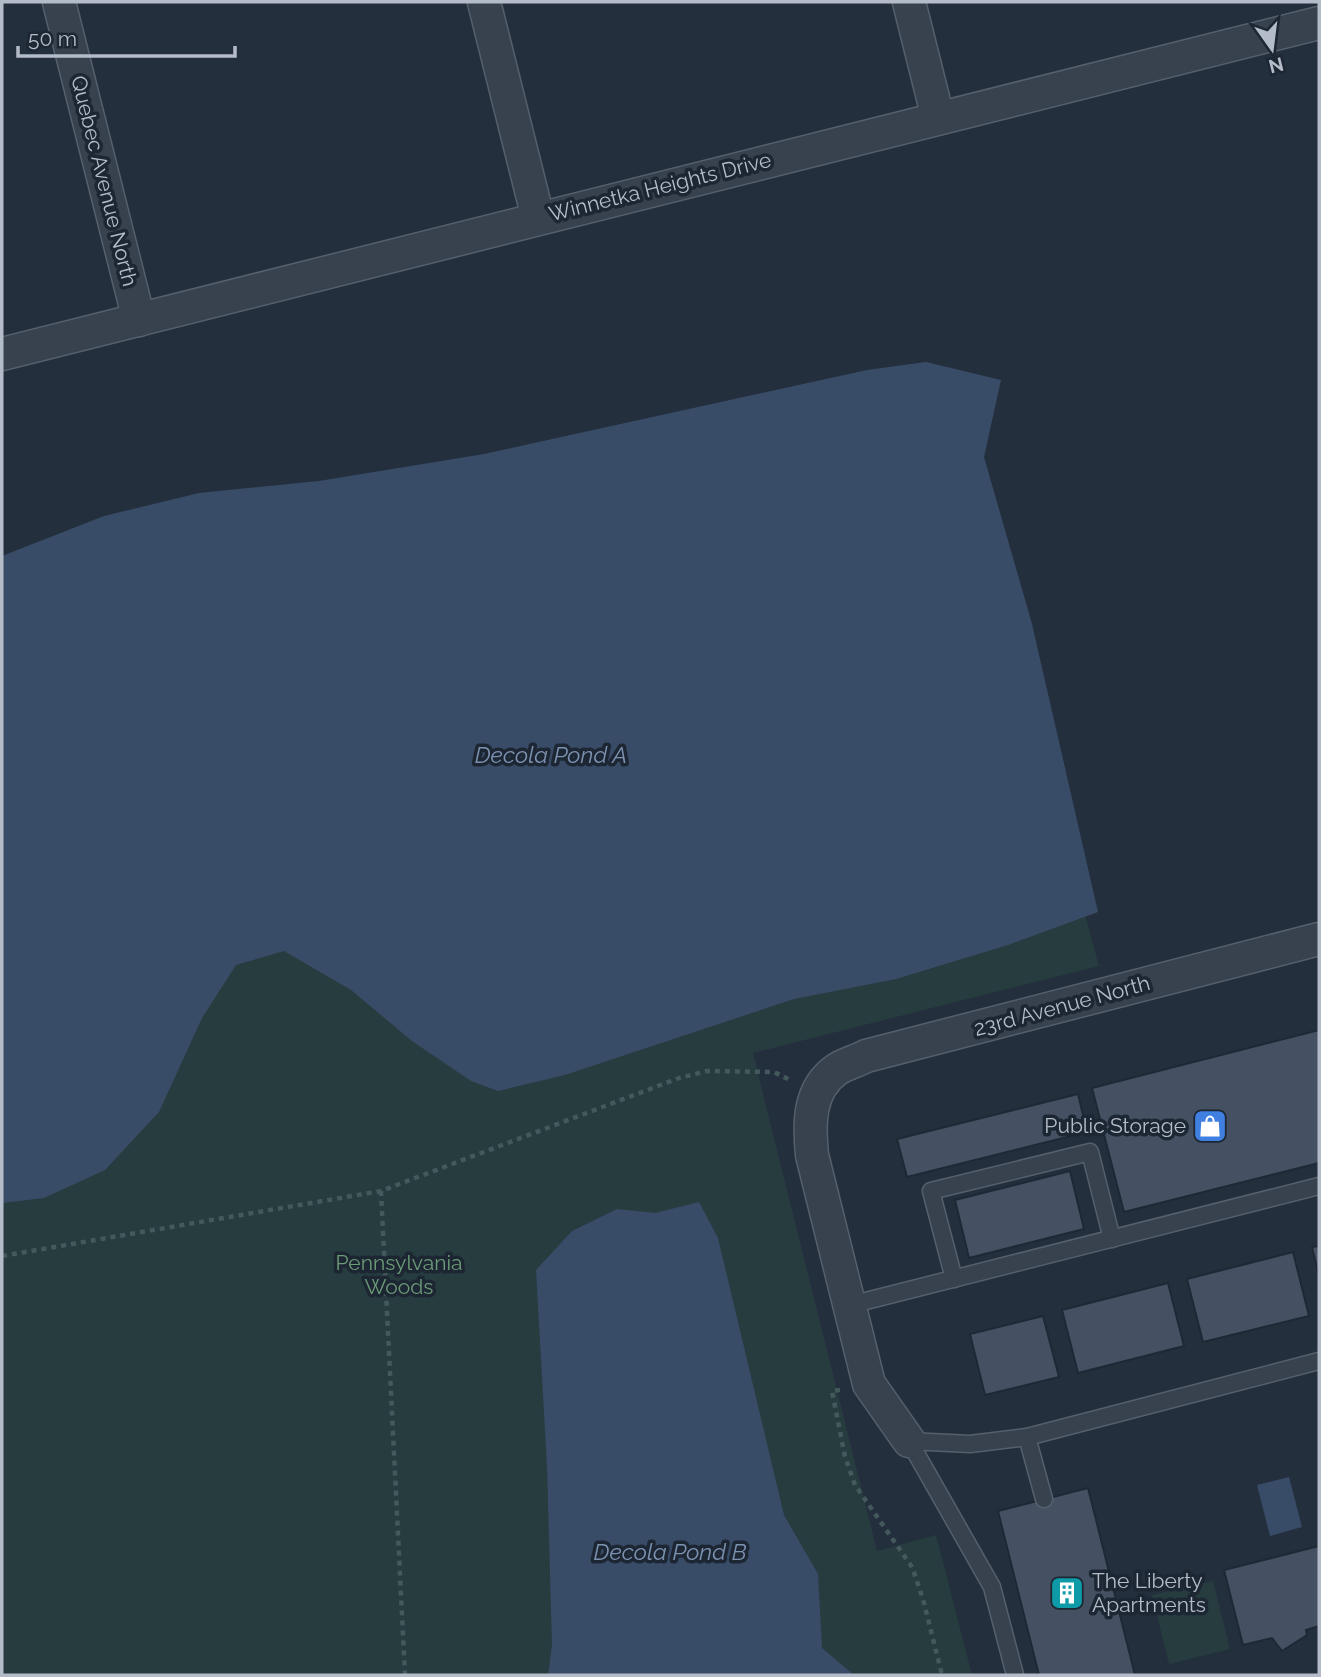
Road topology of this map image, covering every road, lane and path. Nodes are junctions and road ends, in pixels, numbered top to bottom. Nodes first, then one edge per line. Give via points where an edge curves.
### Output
1 (59, 2) edge
2 (484, 2) edge
3 (909, 2) edge
4 (1319, 23) edge
5 (938, 118) junction
6 (538, 218) junction
7 (139, 320) junction
8 (2, 354) edge
9 (1319, 939) edge
10 (816, 1093) junction
11 (1319, 1186) edge
12 (381, 1191) junction
13 (1112, 1239) junction
14 (2, 1256) edge
15 (954, 1279) junction
16 (850, 1305) junction
17 (1319, 1361) edge
18 (869, 1384) junction
19 (1027, 1437) junction
20 (909, 1441) junction
21 (1044, 1499) dead end
22 (405, 1675) edge
23 (942, 1675) edge
24 (1015, 1675) edge

1 - 7 street, Quebec Avenue North
2 - 6 street
3 - 5 street
4 - 5 street, Winnetka Heights Drive
5 - 6 street, Winnetka Heights Drive
6 - 7 street, Winnetka Heights Drive
7 - 8 street, Winnetka Heights Drive
9 - 10 street, 23rd Avenue North via 866,1056 835,1070
10 - 12 path via 774,1072 707,1071
10 - 16 street via 809,1127 812,1155
11 - 13 lane
12 - 14 path
12 - 22 path
13 - 15 lane
13 - 15 lane via 1090,1152 931,1191
15 - 16 lane
16 - 18 street
17 - 19 lane
18 - 20 street
18 - 23 path via 832,1391 845,1457 855,1485 912,1567
19 - 20 lane via 970,1444
19 - 21 lane
20 - 24 lane via 992,1587

